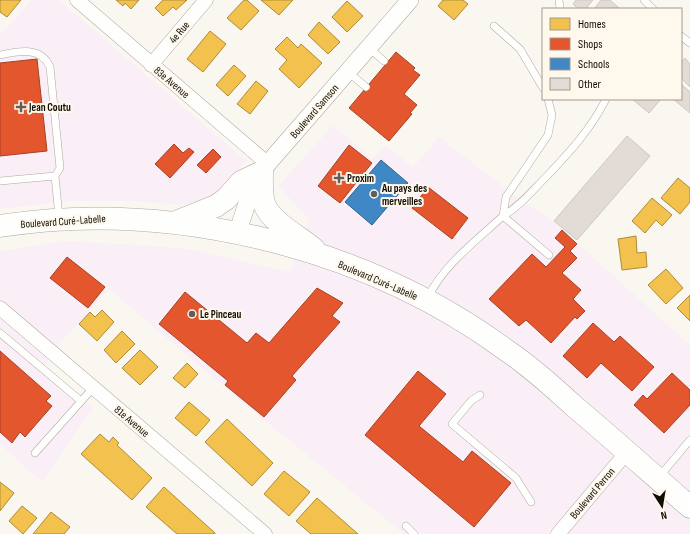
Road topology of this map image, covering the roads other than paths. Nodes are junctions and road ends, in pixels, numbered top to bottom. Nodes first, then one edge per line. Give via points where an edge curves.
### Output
1 (77, 0) edge
2 (206, 0) edge
3 (410, 0) edge
4 (644, 0) edge
5 (652, 8) edge
6 (494, 26) dead end
7 (682, 37) edge
8 (690, 43) edge
9 (368, 48) junction
10 (0, 55) edge
11 (384, 61) dead end
12 (151, 64) junction
13 (348, 72) junction
14 (542, 86) edge
15 (366, 87) dead end
16 (548, 100) edge
17 (605, 100) edge
18 (265, 168) junction
19 (55, 176) junction
20 (0, 181) edge
21 (503, 216) junction
22 (60, 220) junction
23 (174, 223) junction
24 (0, 226) edge
25 (237, 234) junction
26 (549, 255) dead end
27 (326, 258) junction
28 (426, 301) junction
29 (0, 308) edge
30 (0, 333) edge
31 (93, 388) junction
32 (480, 395) dead end
33 (81, 401) junction
34 (690, 440) edge
35 (626, 452) junction
36 (34, 453) dead end
37 (657, 478) junction
38 (531, 502) dead end
39 (690, 507) edge
40 (406, 526) dead end
41 (265, 534) edge
42 (414, 534) edge
43 (558, 534) edge

1 - 12 street, 83e Avenue
2 - 12 street, 4e Rue
3 - 9 street, Boulevard Samson
4 - 5 lane
6 - 14 lane via 520,49
7 - 8 lane
9 - 11 lane
9 - 13 street, Boulevard Samson
10 - 19 lane via 37,52 46,59 50,67 60,168
12 - 18 street, 83e Avenue
13 - 15 lane
13 - 18 street, Boulevard Samson
16 - 21 lane via 552,115 548,135 506,197
17 - 21 lane via 592,124 557,165 516,208
18 - 23 main road via 241,182 216,206
18 - 25 street, Boulevard Samson via 250,194
18 - 27 main road via 263,200 269,213
19 - 20 lane
19 - 22 lane
21 - 26 lane
21 - 28 lane via 451,263 436,282
22 - 23 main road, Boulevard Curé-Labelle via 106,218
22 - 24 main road, Boulevard Curé-Labelle
23 - 25 main road, Boulevard Curé-Labelle
25 - 27 main road, Boulevard Curé-Labelle
27 - 28 main road, Boulevard Curé-Labelle via 369,274
28 - 35 main road, Boulevard Curé-Labelle via 507,350
29 - 31 street, 81e Avenue
30 - 33 lane
31 - 33 lane
31 - 41 street, 81e Avenue
32 - 38 lane via 452,424 516,478
33 - 36 lane
34 - 37 lane
35 - 37 main road, Boulevard Curé-Labelle
35 - 43 street, Boulevard Perron
37 - 39 main road, Boulevard Curé-Labelle
40 - 42 lane

